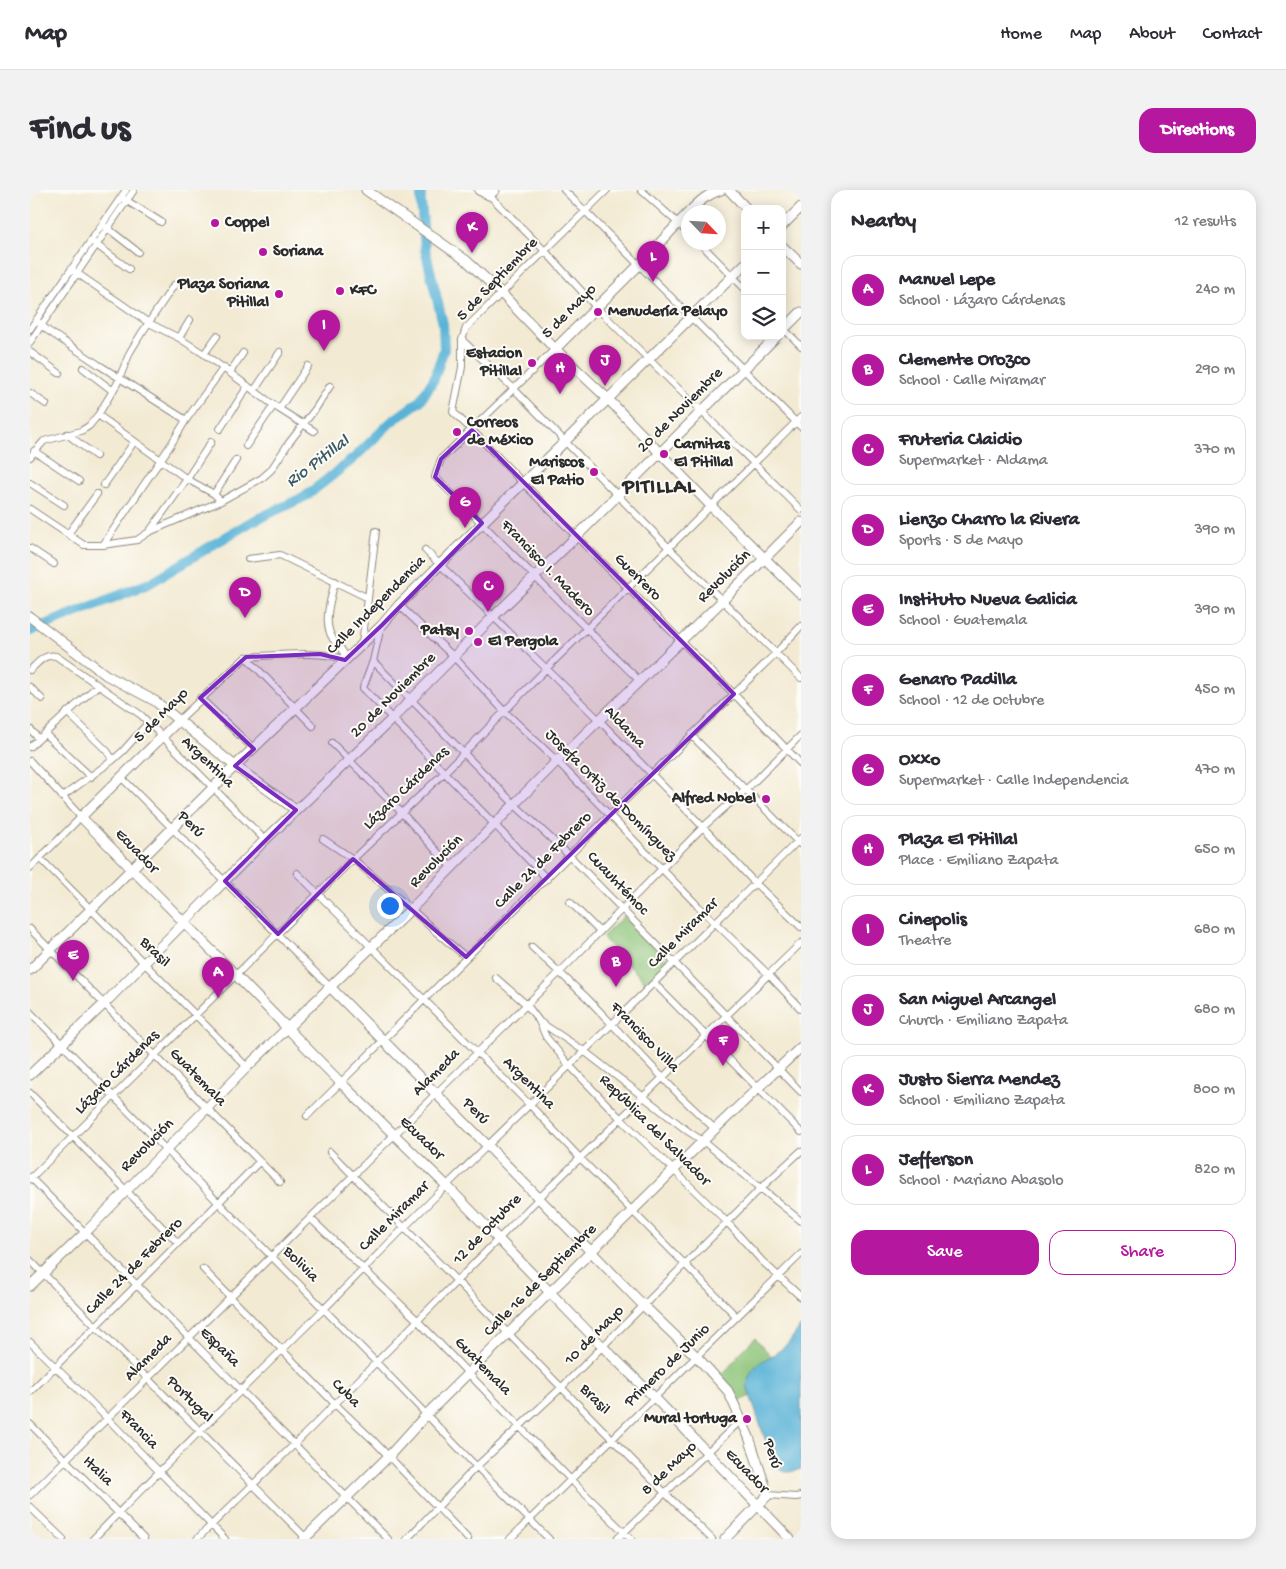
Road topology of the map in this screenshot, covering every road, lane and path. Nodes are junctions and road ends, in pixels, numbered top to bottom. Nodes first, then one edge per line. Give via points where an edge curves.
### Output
1 (126, 190) edge
2 (134, 190) edge
3 (366, 190) edge
4 (479, 190) edge
5 (564, 190) edge
6 (607, 190) edge
7 (640, 190) edge
8 (721, 190) edge
9 (729, 190) edge
10 (492, 193) edge
11 (124, 199) junction
12 (696, 205) edge
13 (743, 205) edge
14 (801, 207) edge
15 (585, 211) junction
16 (161, 222) dead end
17 (786, 222) edge
18 (679, 223) joint
19 (105, 226) junction
20 (94, 243) junction
21 (707, 250) edge
22 (786, 250) edge
23 (545, 251) junction
24 (138, 252) dead end
25 (801, 264) edge
26 (638, 265) junction
27 (741, 268) edge
28 (71, 269) junction
29 (129, 269) dead end
30 (78, 274) junction
31 (733, 276) junction
32 (741, 284) edge
33 (174, 285) dead end
34 (502, 294) junction
35 (596, 307) junction
36 (801, 312) edge
37 (690, 317) junction
38 (36, 320) junction
39 (190, 320) dead end
40 (149, 323) junction
41 (42, 325) junction
42 (786, 326) edge
43 (30, 329) edge
44 (786, 332) edge
45 (217, 336) dead end
46 (179, 338) junction
47 (462, 340) junction
48 (773, 340) edge
49 (30, 342) edge
50 (801, 346) edge
51 (554, 349) junction
52 (30, 352) edge
53 (280, 352) dead end
54 (243, 353) dead end
55 (204, 354) junction
56 (649, 359) junction
57 (308, 366) dead end
58 (224, 367) junction
59 (83, 368) dead end
60 (744, 370) junction
61 (230, 372) junction
62 (59, 373) dead end
63 (121, 378) junction
64 (330, 386) dead end
65 (251, 388) junction
66 (514, 389) junction
67 (113, 391) junction
68 (30, 393) edge
69 (608, 399) junction
70 (46, 404) dead end
71 (276, 407) junction
72 (701, 411) junction
73 (453, 412) joint
74 (98, 415) junction
75 (186, 420) junction
76 (799, 422) edge
77 (304, 424) junction
78 (220, 429) dead end
79 (472, 430) junction
80 (314, 431) dead end
81 (67, 434) junction
82 (565, 441) junction
83 (134, 442) junction
84 (211, 442) dead end
85 (246, 446) dead end
86 (34, 451) junction
87 (660, 452) junction
88 (96, 456) dead end
89 (30, 458) edge
90 (160, 460) junction
91 (236, 460) dead end
92 (755, 464) junction
93 (435, 477) joint
94 (188, 479) junction
95 (78, 481) dead end
96 (30, 483) edge
97 (524, 484) junction
98 (104, 485) dead end
99 (97, 494) dead end
100 (214, 494) junction
101 (617, 496) junction
102 (221, 501) junction
103 (64, 505) dead end
104 (711, 506) junction
105 (30, 509) edge
106 (801, 510) edge
107 (482, 522) junction
108 (801, 522) edge
109 (376, 531) dead end
110 (149, 532) junction
111 (68, 534) junction
112 (577, 536) junction
113 (103, 545) junction
114 (30, 548) edge
115 (669, 548) junction
116 (425, 550) dead end
117 (764, 558) junction
118 (248, 559) dead end
119 (54, 564) dead end
120 (440, 565) junction
121 (534, 577) junction
122 (335, 581) junction
123 (628, 589) junction
124 (801, 594) edge
125 (368, 598) junction
126 (723, 600) junction
127 (399, 605) junction
128 (30, 617) edge
129 (493, 617) junction
130 (382, 625) junction
131 (801, 626) edge
132 (587, 630) junction
133 (681, 641) junction
134 (362, 643) junction
135 (775, 654) junction
136 (246, 657) junction
137 (454, 657) junction
138 (345, 659) junction
139 (373, 661) junction
140 (546, 669) junction
141 (30, 670) edge
142 (801, 678) edge
143 (640, 681) junction
144 (97, 686) junction
145 (30, 687) edge
146 (734, 694) junction
147 (200, 698) junction
148 (42, 699) dead end
149 (412, 700) junction
150 (296, 708) junction
151 (504, 711) junction
152 (67, 712) junction
153 (392, 719) junction
154 (599, 720) junction
155 (178, 721) junction
156 (148, 724) junction
157 (313, 726) dead end
158 (30, 729) edge
159 (45, 734) junction
160 (691, 735) junction
161 (801, 735) edge
162 (162, 738) junction
163 (40, 739) junction
164 (332, 743) dead end
165 (30, 747) edge
166 (254, 749) junction
167 (787, 750) junction
168 (464, 753) junction
169 (113, 760) junction
170 (30, 761) edge
171 (349, 761) junction
172 (557, 761) junction
173 (801, 764) edge
174 (236, 766) junction
175 (445, 772) junction
176 (651, 775) junction
177 (91, 777) junction
178 (121, 777) junction
179 (214, 788) junction
180 (745, 790) junction
181 (62, 797) junction
182 (515, 805) junction
183 (296, 810) junction
184 (402, 813) junction
185 (610, 815) junction
186 (81, 817) junction
187 (496, 824) junction
188 (703, 827) junction
189 (174, 829) junction
190 (323, 839) dead end
191 (265, 840) junction
192 (800, 841) edge
193 (570, 856) junction
194 (40, 859) junction
195 (353, 859) junction
196 (30, 868) edge
197 (452, 868) junction
198 (132, 869) junction
199 (663, 869) junction
200 (297, 873) dead end
201 (547, 879) junction
202 (225, 881) junction
203 (754, 882) junction
204 (318, 894) junction
205 (570, 902) dead end
206 (411, 909) junction
207 (91, 910) junction
208 (622, 910) junction
209 (184, 921) junction
210 (715, 922) junction
211 (801, 927) edge
212 (30, 929) edge
213 (600, 932) junction
214 (278, 934) junction
215 (801, 943) edge
216 (532, 947) dead end
217 (371, 948) junction
218 (51, 950) junction
219 (466, 957) junction
220 (144, 962) junction
221 (675, 963) junction
222 (30, 970) edge
223 (559, 973) junction
224 (768, 974) junction
225 (236, 975) junction
226 (496, 978) dead end
227 (654, 983) junction
228 (330, 987) junction
229 (425, 1001) junction
230 (104, 1004) junction
231 (526, 1005) junction
232 (801, 1009) edge
233 (30, 1012) edge
234 (727, 1015) junction
235 (196, 1016) junction
236 (539, 1021) junction
237 (612, 1025) junction
238 (288, 1029) junction
239 (706, 1036) junction
240 (383, 1042) junction
241 (62, 1044) junction
242 (801, 1047) edge
243 (584, 1051) junction
244 (477, 1053) junction
245 (156, 1056) junction
246 (569, 1065) junction
247 (247, 1067) junction
248 (779, 1068) junction
249 (30, 1075) edge
250 (663, 1077) junction
251 (341, 1083) junction
252 (758, 1088) junction
253 (801, 1092) edge
254 (30, 1093) edge
255 (436, 1094) junction
256 (114, 1096) junction
257 (643, 1096) junction
258 (530, 1105) junction
259 (207, 1108) junction
260 (307, 1116) dead end
261 (621, 1118) junction
262 (715, 1129) junction
263 (801, 1132) edge
264 (395, 1135) junction
265 (73, 1137) junction
266 (704, 1140) junction
267 (488, 1146) junction
268 (166, 1150) junction
269 (801, 1151) edge
270 (330, 1152) dead end
271 (580, 1158) junction
272 (259, 1162) junction
273 (674, 1170) junction
274 (354, 1176) junction
275 (30, 1178) edge
276 (280, 1182) dead end
277 (446, 1186) junction
278 (762, 1188) junction
279 (126, 1190) junction
280 (539, 1198) junction
281 (219, 1202) junction
282 (633, 1211) junction
283 (310, 1218) junction
284 (801, 1221) edge
285 (727, 1222) junction
286 (405, 1227) junction
287 (85, 1233) junction
288 (498, 1240) junction
289 (178, 1243) junction
290 (591, 1252) junction
291 (801, 1254) edge
292 (272, 1257) junction
293 (30, 1260) edge
294 (685, 1265) junction
295 (363, 1269) junction
296 (203, 1270) dead end
297 (43, 1274) junction
298 (779, 1276) junction
299 (458, 1281) junction
300 (137, 1285) junction
301 (30, 1286) edge
302 (550, 1292) junction
303 (230, 1296) junction
304 (801, 1297) edge
305 (644, 1306) junction
306 (324, 1309) junction
307 (737, 1318) junction
308 (417, 1320) junction
309 (96, 1326) junction
310 (509, 1334) junction
311 (188, 1338) junction
312 (30, 1342) edge
313 (602, 1346) junction
314 (281, 1350) junction
315 (697, 1357) junction
316 (376, 1362) junction
317 (54, 1367) junction
318 (469, 1374) junction
319 (147, 1379) junction
320 (562, 1387) junction
321 (241, 1390) junction
322 (30, 1392) edge
323 (655, 1398) junction
324 (335, 1404) junction
325 (427, 1414) junction
326 (107, 1418) junction
327 (742, 1420) junction
328 (30, 1424) edge
329 (520, 1427) junction
330 (200, 1431) junction
331 (612, 1439) junction
332 (294, 1445) junction
333 (706, 1452) junction
334 (388, 1457) junction
335 (65, 1460) junction
336 (477, 1466) junction
337 (158, 1472) junction
338 (571, 1480) junction
339 (254, 1484) junction
340 (665, 1493) junction
341 (768, 1495) junction
342 (30, 1496) edge
343 (801, 1496) edge
344 (347, 1497) junction
345 (758, 1506) junction
346 (30, 1507) edge
347 (438, 1507) junction
348 (119, 1512) junction
349 (529, 1519) junction
350 (211, 1525) junction
351 (624, 1532) junction
352 (63, 1539) edge
353 (93, 1539) edge
354 (144, 1539) edge
355 (197, 1539) edge
356 (225, 1539) edge
357 (306, 1539) edge
358 (388, 1539) edge
359 (407, 1539) edge
360 (468, 1539) edge
361 (510, 1539) edge
362 (549, 1539) edge
363 (617, 1539) edge
364 (631, 1539) edge
365 (712, 1539) edge
366 (726, 1539) edge
367 (790, 1539) edge

1 - 11 street
2 - 11 street
3 - 34 street via 467,261
4 - 10 street
5 - 15 street
6 - 15 street, 5 de Septiembre
7 - 18 street
8 - 12 street, 5 de Mayo via 701,199
9 - 13 street
10 - 23 street
11 - 16 street
11 - 19 street
14 - 17 street
15 - 23 street, 5 de Septiembre
15 - 26 street
18 - 26 street, 5 de Mayo
19 - 20 street
19 - 24 street
20 - 28 street
20 - 29 street
20 - 30 street
21 - 31 street
22 - 25 street
23 - 34 street, 5 de Septiembre
23 - 35 street
26 - 35 street, 5 de Mayo
26 - 37 street
27 - 31 street, Calle Independencia
28 - 30 street
28 - 38 street
30 - 40 street
30 - 41 street
31 - 32 street
31 - 37 street, Calle Independencia
33 - 40 street
34 - 47 street, 5 de Septiembre via 466,328
34 - 51 street
35 - 51 street, 5 de Mayo
35 - 56 street
36 - 42 street
37 - 56 street, Calle Independencia
37 - 60 street
38 - 41 street
38 - 43 street
39 - 46 street
40 - 46 street
40 - 63 street via 130,352
41 - 49 street
41 - 63 street
44 - 50 street
45 - 55 street
46 - 55 street
47 - 66 street
47 - 73 street, 5 de Septiembre via 462,367
48 - 60 street, 20 de Noviembre
51 - 66 street, 5 de Mayo
51 - 69 street
52 - 62 street
53 - 65 street
54 - 61 street
55 - 58 street
56 - 69 street, Calle Independencia
56 - 72 street
57 - 71 street
58 - 61 street
58 - 75 street
59 - 67 street
60 - 72 street, 20 de Noviembre
60 - 76 street
61 - 65 street
63 - 67 street
63 - 75 street
64 - 77 street
65 - 71 street
65 - 78 street
66 - 79 street, 5 de Mayo
66 - 82 street
67 - 74 street
68 - 70 street
69 - 82 street, Calle Independencia
69 - 87 street
71 - 77 street
71 - 85 street
72 - 87 street, 20 de Noviembre
72 - 92 street
73 - 79 street, Guerrero
74 - 81 street via 81,431
74 - 83 street
75 - 90 street
76 - 92 street, Lázaro Cárdenas
77 - 80 street
77 - 102 street via 271,470
79 - 93 street, 5 de Mayo via 440,459
79 - 97 street, Guerrero
81 - 86 street via 44,441
81 - 88 street
82 - 97 street, Calle Independencia
82 - 101 street
83 - 90 street
83 - 98 street
84 - 94 street
86 - 89 street
86 - 95 street
87 - 101 street, 20 de Noviembre
87 - 104 street
90 - 94 street
90 - 113 street
91 - 100 street
92 - 104 street, Lázaro Cárdenas
92 - 106 street
93 - 107 street, Francisco I. Madero
94 - 100 street
94 - 110 street
96 - 103 street
97 - 107 street, Calle Independencia
97 - 112 street, Guerrero
99 - 111 street
100 - 102 street
101 - 112 street, 20 de Noviembre
101 - 115 street
102 - 110 street
104 - 115 street, Lázaro Cárdenas
104 - 117 street
105 - 111 street
107 - 120 street, Calle Independencia
107 - 121 street, Francisco I. Madero
108 - 117 street, Revolución
109 - 125 street
110 - 113 street via 136,540
111 - 113 street via 84,545
112 - 121 street, 20 de Noviembre
112 - 123 street, Guerrero
114 - 119 street
115 - 123 street, Lázaro Cárdenas
115 - 126 street
116 - 120 street, Aldama
117 - 124 street
117 - 126 street, Revolución
118 - 122 street via 280,555
120 - 127 street, Calle Independencia
120 - 129 street, Aldama
121 - 129 street, 20 de Noviembre
121 - 132 street, Francisco I. Madero
122 - 125 street
122 - 138 street via 328,626
123 - 132 street, Lázaro Cárdenas
123 - 133 street, Guerrero
125 - 134 street
126 - 133 street, Revolución
126 - 135 street
127 - 130 street, Calle Independencia
127 - 137 street, Josefa Ortiz de Domínguez
128 - 155 street via 106,676 155,701
129 - 137 street, 20 de Noviembre
129 - 140 street, Aldama
130 - 134 street, Calle Independencia
130 - 139 street
131 - 135 street, Calle 24 de Febrero
132 - 140 street, Lázaro Cárdenas
132 - 143 street, Francisco I. Madero
133 - 143 street, Revolución
133 - 146 street, Guerrero
134 - 138 street, Calle Independencia
135 - 142 street
135 - 146 street, Calle 24 de Febrero
136 - 138 street via 320,654
136 - 147 street, 5 de Mayo
136 - 150 street
137 - 149 street, 20 de Noviembre
137 - 151 street, Josefa Ortiz de Domínguez
138 - 150 street, Calle Independencia
139 - 149 street, Cuauhtémoc
139 - 153 street via 363,688
140 - 151 street, Lázaro Cárdenas
140 - 154 street, Aldama
141 - 144 street, Argentina via 45,656 56,656
143 - 154 street, Revolución
144 - 152 street
144 - 156 street, Argentina via 141,715
145 - 148 street
146 - 160 street, Calle 24 de Febrero
146 - 167 street, Guerrero
147 - 155 street, 5 de Mayo
147 - 166 street
149 - 153 street, 20 de Noviembre
149 - 168 street, Cuauhtémoc
150 - 157 street
150 - 166 street, Calle Independencia
151 - 168 street, Lázaro Cárdenas
151 - 172 street, Josefa Ortiz de Domínguez
152 - 159 street
152 - 169 street
153 - 171 street, 20 de Noviembre
153 - 175 street
154 - 172 street, Revolución
154 - 176 street, Aldama
155 - 162 street, 5 de Mayo
155 - 174 street
156 - 162 street, Argentina
156 - 169 street
158 - 163 street
159 - 163 street
159 - 177 street
160 - 176 street, Calle 24 de Febrero
160 - 180 street
161 - 167 street, Alameda
162 - 178 street, 5 de Mayo
162 - 179 street, Argentina
163 - 165 street
164 - 171 street
166 - 174 street, Calle Independencia
167 - 173 street, Guerrero
167 - 180 street, Alameda
168 - 175 street, Lázaro Cárdenas
168 - 182 street, Cuauhtémoc
169 - 177 street
170 - 181 street, Ecuador
171 - 183 street, 20 de Noviembre
171 - 184 street
172 - 182 street, Revolución
172 - 185 street, Josefa Ortiz de Domínguez
174 - 179 street, Calle Independencia
174 - 183 street
175 - 184 street, Lázaro Cárdenas
175 - 187 street
176 - 185 street, Calle 24 de Febrero
176 - 188 street, Aldama
177 - 181 street
178 - 186 street, 5 de Mayo
178 - 189 street, Perú
179 - 189 street, Calle Independencia
179 - 191 street, Argentina
180 - 188 street, Alameda
180 - 192 street
181 - 186 street, Ecuador
182 - 187 street, Revolución
182 - 193 street, Cuauhtémoc
183 - 191 street, 20 de Noviembre
184 - 195 street, Lázaro Cárdenas
184 - 197 street
185 - 193 street, Calle 24 de Febrero
185 - 199 street, Josefa Ortiz de Domínguez
186 - 194 street, 5 de Mayo
186 - 198 street, Ecuador
187 - 197 street, Revolución
187 - 201 street
188 - 199 street, Alameda
188 - 203 street, Aldama
189 - 198 street, Calle Independencia
189 - 202 street, Perú
190 - 195 street
191 - 202 street, 20 de Noviembre
192 - 203 street, Calle Miramar
193 - 201 street, Calle 24 de Febrero
193 - 208 street, Cuauhtémoc
194 - 196 street, 5 de Mayo
194 - 207 street, Brasil
195 - 204 street, Lázaro Cárdenas
195 - 206 street
197 - 206 street, Revolución
198 - 207 street, Calle Independencia
198 - 209 street, Ecuador
199 - 208 street, Alameda
199 - 210 street, Josefa Ortiz de Domínguez
200 - 204 street, Argentina
201 - 219 street, Calle 24 de Febrero
202 - 209 street, 20 de Noviembre
202 - 214 street, Perú
203 - 210 street, Calle Miramar
203 - 211 street, Aldama
204 - 214 street, Lázaro Cárdenas
204 - 217 street, Argentina
205 - 213 street
206 - 217 street, Revolución
206 - 219 street
207 - 218 street, Calle Independencia
207 - 220 street, Brasil
208 - 213 street, Alameda
208 - 221 street, Cuauhtémoc
209 - 220 street, 20 de Noviembre
209 - 225 street, Ecuador
210 - 221 street, Calle Miramar
210 - 224 street, Josefa Ortiz de Domínguez
212 - 218 street, Guatemala
213 - 223 street, Alameda
214 - 225 street, Lázaro Cárdenas
214 - 228 street, Perú
215 - 224 street, 12 de Octubre
216 - 223 street, Francisco Villa
217 - 228 street, Revolución
217 - 229 street, Argentina
218 - 222 street, Calle Independencia
218 - 230 street, Guatemala
219 - 229 street, Calle 24 de Febrero
220 - 230 street, 20 de Noviembre
220 - 235 street, Brasil
221 - 227 street, Calle Miramar
221 - 234 street, Cuauhtémoc
223 - 231 street, Alameda
223 - 237 street, Francisco Villa
224 - 232 street, Josefa Ortiz de Domínguez
224 - 234 street, 12 de Octubre
225 - 235 street, Lázaro Cárdenas
225 - 238 street, Ecuador
226 - 231 street, República del Salvador
227 - 237 street, Calle Miramar
227 - 239 street
228 - 238 street, Revolución
228 - 240 street, Perú
229 - 240 street, Calle 24 de Febrero
229 - 244 street, Argentina
230 - 241 street, 20 de Noviembre
230 - 245 street, Guatemala
231 - 236 street, República del Salvador
231 - 244 street, Alameda
233 - 241 street, Bolivia
234 - 239 street, 12 de Octubre
234 - 248 street, Cuauhtémoc
235 - 245 street, Lázaro Cárdenas
235 - 247 street, Brasil
236 - 243 street
236 - 246 street, República del Salvador via 546,1037
237 - 243 street, Calle Miramar
237 - 250 street, Francisco Villa
238 - 247 street, Revolución
238 - 251 street, Ecuador
239 - 250 street, 12 de Octubre
239 - 252 street
240 - 251 street, Calle 24 de Febrero
240 - 255 street, Perú
241 - 249 street, 20 de Noviembre
241 - 256 street, Bolivia
242 - 248 street, Calle 16 de Septiembre
243 - 246 street, Calle Miramar
243 - 257 street
244 - 255 street, Alameda
244 - 258 street, Argentina
245 - 256 street, Lázaro Cárdenas
245 - 259 street, Guatemala
246 - 258 street, Calle Miramar
246 - 261 street, República del Salvador
247 - 259 street, Revolución
248 - 252 street, Calle 16 de Septiembre
248 - 253 street, Cuauhtémoc
250 - 257 street, 12 de Octubre
250 - 262 street, Francisco Villa
251 - 260 street, Calle 24 de Febrero
251 - 264 street, Ecuador
252 - 262 street, Calle 16 de Septiembre
252 - 263 street
254 - 265 street
255 - 264 street, Alameda
255 - 267 street, Perú
256 - 265 street, Lázaro Cárdenas
256 - 268 street, Bolivia
257 - 261 street, 12 de Octubre
257 - 266 street
258 - 267 street, Calle Miramar
258 - 271 street, Argentina
259 - 268 street, Revolución
259 - 272 street, Guatemala
261 - 271 street, 12 de Octubre
261 - 273 street, República del Salvador
262 - 266 street, Calle 16 de Septiembre
264 - 274 street, Alameda
264 - 277 street, Ecuador
265 - 275 street, Lázaro Cárdenas
265 - 279 street
266 - 273 street, Calle 16 de Septiembre
266 - 278 street
267 - 277 street, Calle Miramar
267 - 280 street, Perú
268 - 279 street, Revolución
268 - 281 street, Bolivia
269 - 278 street, 10 de Mayo
270 - 274 street, Brasil
271 - 280 street, 12 de Octubre
271 - 282 street, Argentina
272 - 276 street, Guatemala
272 - 281 street, Calle 24 de Febrero
273 - 282 street, Calle 16 de Septiembre
273 - 285 street, República del Salvador
274 - 283 street, Alameda
274 - 286 street, Brasil
275 - 287 street, España
277 - 286 street, Calle Miramar
277 - 288 street, Ecuador
278 - 284 street
278 - 285 street, 10 de Mayo
279 - 287 street, Revolución
279 - 289 street
280 - 288 street, 12 de Octubre
280 - 290 street, Perú
281 - 289 street, Calle 24 de Febrero
281 - 292 street, Bolivia
282 - 290 street, Calle 16 de Septiembre
282 - 294 street, Argentina
283 - 292 street, Alameda
283 - 295 street, Guatemala
285 - 294 street, 10 de Mayo
285 - 298 street, República del Salvador
286 - 295 street, Calle Miramar
286 - 299 street, Brasil
287 - 297 street, Revolución
287 - 300 street, España
288 - 299 street, 12 de Octubre
288 - 302 street, Ecuador
289 - 300 street, Calle 24 de Febrero
290 - 302 street, Calle 16 de Septiembre
290 - 305 street, Perú
291 - 298 street, Primero de Junio
292 - 303 street, Alameda
292 - 306 street, Bolivia
293 - 297 street, Portugal
294 - 305 street, 10 de Mayo
294 - 307 street, Argentina
295 - 306 street, Calle Miramar
295 - 308 street, Guatemala
296 - 303 street, Cuba
297 - 301 street, Revolución
297 - 309 street, Portugal
298 - 304 street, República del Salvador
298 - 307 street, Primero de Junio
299 - 308 street, 12 de Octubre
299 - 310 street, Brasil
300 - 309 street, Calle 24 de Febrero
300 - 311 street, España
302 - 310 street, Calle 16 de Septiembre
302 - 313 street, Ecuador
303 - 311 street, Alameda
303 - 314 street, Cuba
305 - 313 street, 10 de Mayo
305 - 315 street, Perú
306 - 314 street, Calle Miramar
306 - 316 street, Bolivia
307 - 315 street, Primero de Junio
308 - 316 street, 12 de Octubre
308 - 318 street, Guatemala
309 - 317 street, Calle 24 de Febrero
309 - 319 street, Portugal
310 - 318 street, Calle 16 de Septiembre
310 - 320 street, Brasil
311 - 319 street, Alameda
311 - 321 street, España
312 - 317 street, Francia
313 - 320 street, 10 de Mayo
313 - 323 street, Ecuador
314 - 321 street, Calle Miramar
314 - 324 street, Cuba
315 - 323 street, Primero de Junio
315 - 327 street, Perú via 728,1391
316 - 324 street, 12 de Octubre
316 - 325 street, Bolivia
317 - 322 street, Calle 24 de Febrero
317 - 326 street, Francia
318 - 325 street, Calle 16 de Septiembre
318 - 329 street, Guatemala
319 - 326 street, Alameda
319 - 330 street, Portugal
320 - 329 street, 10 de Mayo
320 - 331 street, Brasil
321 - 330 street, Calle Miramar
321 - 332 street, España
323 - 331 street, Primero de Junio
323 - 333 street, Ecuador
324 - 332 street, 12 de Octubre
324 - 334 street, Cuba
325 - 334 street, Calle 16 de Septiembre
325 - 336 street, Bolivia
326 - 335 street, Alameda
326 - 337 street, Francia
327 - 333 street, 8 de Mayo
327 - 341 street, Perú
328 - 335 street, Italia
329 - 336 street, 10 de Mayo
329 - 338 street, Guatemala
330 - 337 street, Calle Miramar
330 - 339 street, Portugal
331 - 338 street, Primero de Junio
331 - 340 street, Brasil
332 - 339 street, 12 de Octubre
332 - 344 street, España
333 - 340 street, 8 de Mayo
333 - 345 street, Ecuador
334 - 344 street, Calle 16 de Septiembre
334 - 347 street, Cuba
335 - 342 street, Alameda
335 - 348 street, Italia
336 - 347 street, 10 de Mayo
336 - 349 street, Bolivia
337 - 348 street, Calle Miramar
337 - 350 street, Francia
338 - 349 street, Primero de Junio
338 - 351 street, Guatemala
339 - 350 street, 12 de Octubre
339 - 357 street, Portugal
340 - 351 street, 8 de Mayo
340 - 365 street, Brasil
341 - 343 street
341 - 345 street
344 - 357 street, Calle 16 de Septiembre
344 - 358 street, España
345 - 366 street
345 - 367 street, Ecuador
346 - 352 street
347 - 359 street, 10 de Mayo
347 - 360 street, Cuba
348 - 353 street, Calle Miramar
348 - 354 street, Italia
349 - 361 street, Primero de Junio
349 - 362 street, Bolivia
350 - 355 street, 12 de Octubre
350 - 356 street, Francia
351 - 363 street, 8 de Mayo
351 - 364 street, Guatemala

